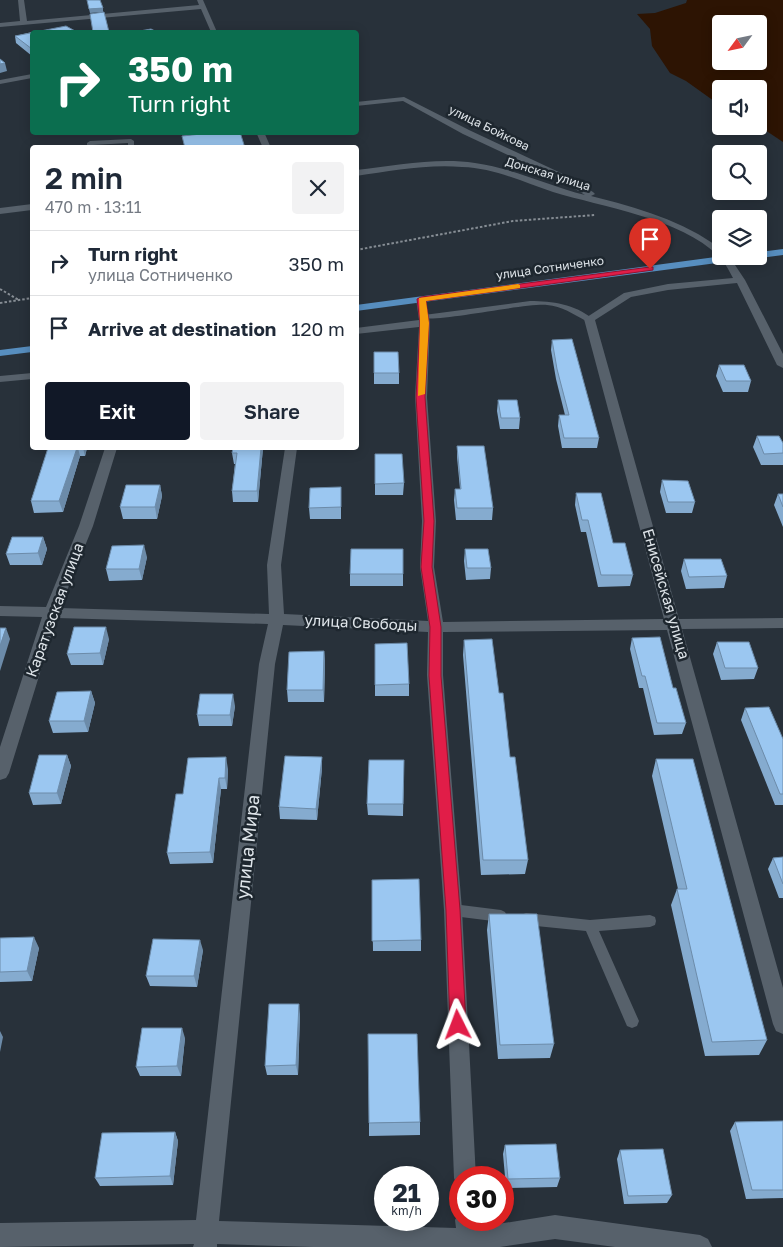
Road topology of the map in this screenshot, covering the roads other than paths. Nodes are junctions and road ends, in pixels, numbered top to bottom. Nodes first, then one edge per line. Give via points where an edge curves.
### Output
1 (22, 0) edge
2 (200, 0) edge
3 (204, 7) junction
4 (24, 23) junction
5 (0, 25) edge
6 (213, 30) edge
7 (30, 76) edge
8 (0, 82) edge
9 (359, 104) edge
10 (90, 145) edge
11 (131, 145) edge
12 (359, 173) edge
13 (604, 203) junction
14 (30, 207) edge
15 (0, 211) edge
16 (712, 245) edge
17 (783, 252) edge
18 (767, 254) edge
19 (712, 258) edge
20 (730, 265) edge
21 (740, 280) junction
22 (421, 299) junction
23 (359, 308) edge
24 (589, 319) junction
25 (424, 320) junction
26 (359, 331) edge
27 (30, 349) edge
28 (0, 353) edge
29 (783, 365) edge
30 (30, 376) edge
31 (0, 379) edge
32 (110, 450) edge
33 (291, 450) edge
34 (0, 611) edge
35 (52, 612) junction
36 (277, 619) junction
37 (783, 623) edge
38 (675, 625) junction
39 (436, 627) junction
40 (0, 773) edge
41 (453, 910) junction
42 (650, 921) dead end
43 (590, 926) junction
44 (632, 1021) dead end
45 (783, 1024) edge
46 (464, 1166) edge
47 (0, 1235) edge
48 (468, 1236) edge
49 (206, 1239) edge
50 (700, 1247) edge

1 - 4 street
2 - 3 street
3 - 4 street
3 - 6 street
4 - 5 street
7 - 8 street
9 - 13 street, улица Бойкова via 404,99 560,176
10 - 11 lane via 131,141
12 - 13 street, Донская улица via 464,164
13 - 16 street, Донская улица via 654,215
14 - 15 street
17 - 18 main road
19 - 22 main road, улица Сотниченко
20 - 21 street, Донская улица
21 - 24 street via 668,287 628,295
21 - 29 street, Донская улица
22 - 23 main road, улица Сотниченко
22 - 25 street
24 - 25 lane via 561,305 524,302
24 - 38 street, Енисейская улица
25 - 26 street
25 - 39 street via 421,397 429,521 427,567
27 - 28 main road
30 - 31 street
32 - 35 street, Каратузская улица via 86,526
33 - 36 street, улица Мира via 274,565
34 - 35 street, улица Свободы
35 - 36 street, улица Свободы
35 - 40 street, Каратузская улица
36 - 39 street, улица Свободы
36 - 49 street, улица Мира via 267,664
37 - 38 street, улица Свободы
38 - 39 street, улица Свободы
38 - 45 street, Енисейская улица
39 - 41 street via 435,676
41 - 43 lane
41 - 46 street
42 - 43 lane
43 - 44 lane
47 - 49 street
48 - 49 street
48 - 50 street via 555,1227

